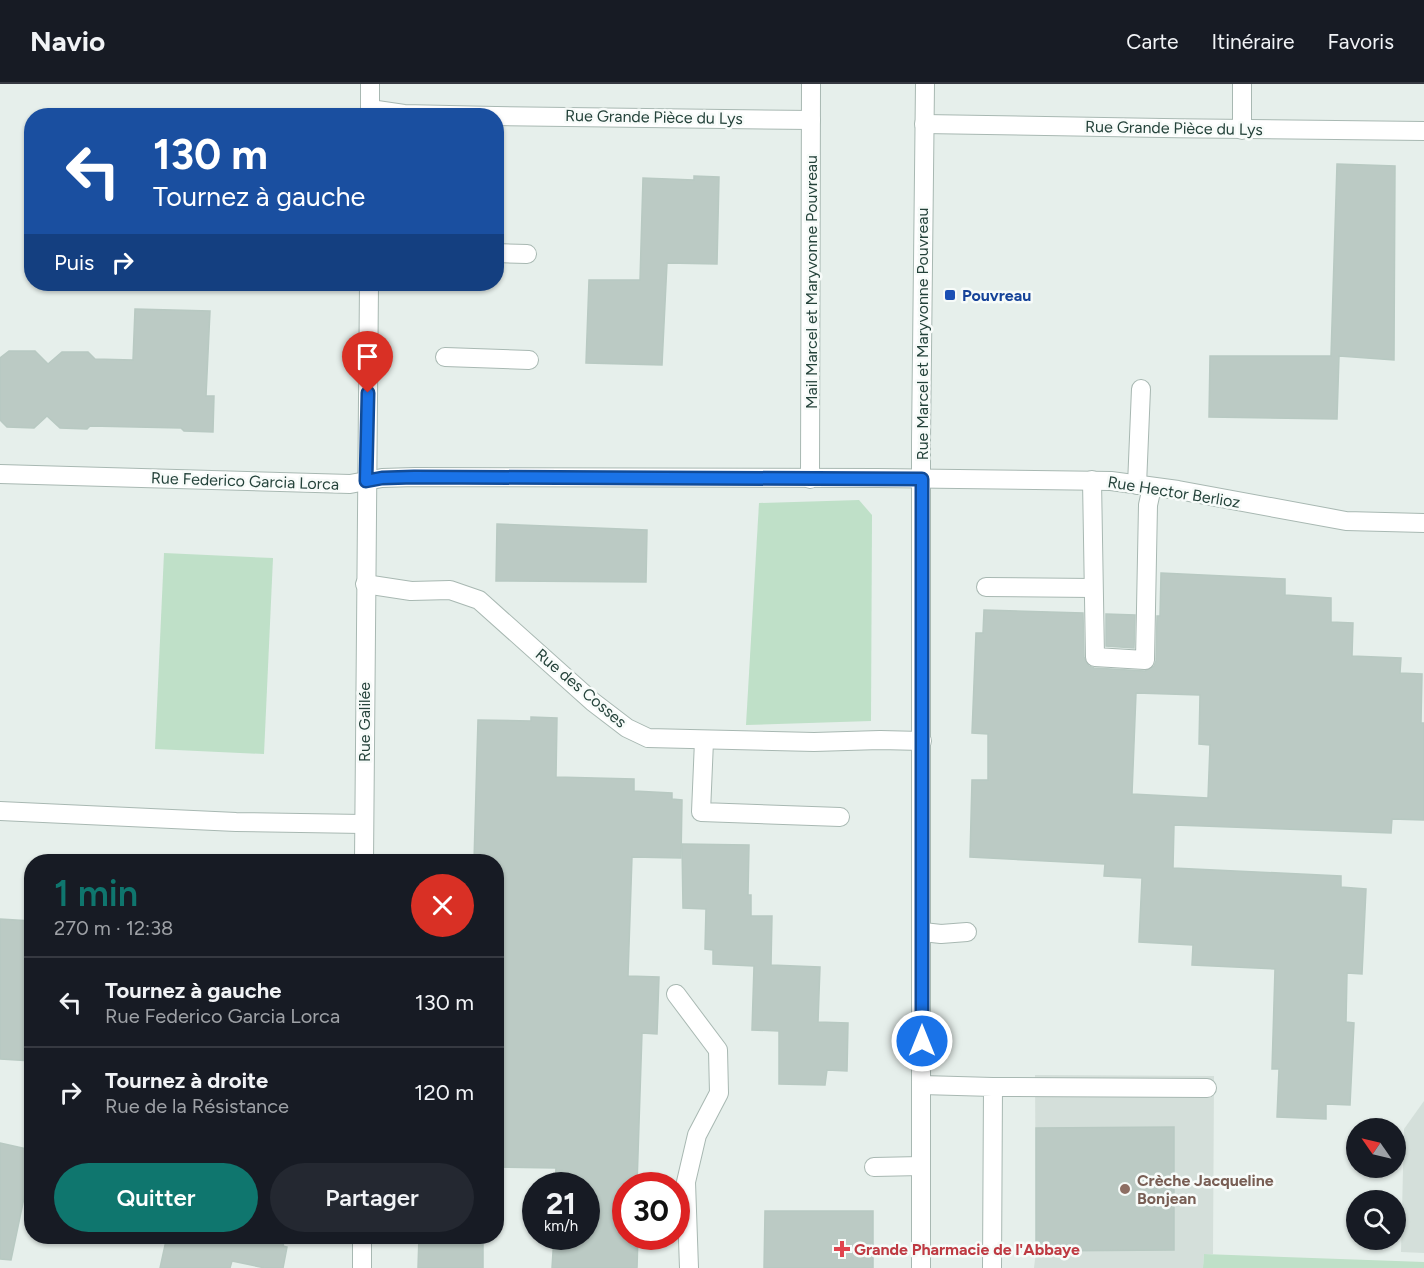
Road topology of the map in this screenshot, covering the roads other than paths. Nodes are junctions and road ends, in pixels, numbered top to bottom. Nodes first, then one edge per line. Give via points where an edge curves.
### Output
1 (370, 84) edge
2 (811, 84) edge
3 (925, 84) edge
4 (1242, 84) edge
5 (370, 108) edge
6 (504, 116) edge
7 (810, 120) junction
8 (924, 124) junction
9 (1242, 130) junction
10 (1424, 131) edge
11 (504, 253) edge
12 (527, 254) dead end
13 (369, 291) edge
14 (445, 357) dead end
15 (529, 360) dead end
16 (1141, 389) dead end
17 (0, 474) edge
18 (810, 479) junction
19 (922, 479) junction
20 (1092, 480) junction
21 (366, 481) junction
22 (1145, 486) junction
23 (1424, 523) edge
24 (365, 584) junction
25 (986, 587) dead end
26 (1093, 588) junction
27 (704, 741) junction
28 (922, 741) junction
29 (0, 811) edge
30 (840, 817) dead end
31 (363, 824) junction
32 (364, 854) edge
33 (922, 932) junction
34 (967, 932) dead end
35 (675, 994) dead end
36 (922, 1085) junction
37 (993, 1086) junction
38 (1207, 1088) dead end
39 (921, 1166) junction
40 (874, 1167) dead end
41 (362, 1244) edge
42 (362, 1268) edge
43 (689, 1268) edge
44 (921, 1268) edge
45 (992, 1268) edge

1 - 5 street
2 - 7 street, Mail Marcel et Maryvonne Pouvreau
3 - 8 street, Rue Marcel et Maryvonne Pouvreau
4 - 9 street
6 - 7 street, Rue Grande Pièce du Lys
7 - 18 street, Mail Marcel et Maryvonne Pouvreau
8 - 9 street, Rue Grande Pièce du Lys
8 - 19 street, Rue Marcel et Maryvonne Pouvreau
9 - 10 street, Rue Grande Pièce du Lys
11 - 12 street
13 - 21 street, Rue Galilée
14 - 15 street
16 - 22 street
17 - 21 street, Rue Federico Garcia Lorca via 339,484
18 - 19 street, Rue Federico Garcia Lorca
18 - 21 street, Rue Federico Garcia Lorca via 414,477
19 - 20 street, Rue Hector Berlioz
19 - 28 street, Rue Marcel et Maryvonne Pouvreau
20 - 22 street, Rue Hector Berlioz
20 - 26 street
21 - 24 street, Rue Galilée
22 - 23 street, Rue Hector Berlioz via 1346,521
22 - 26 street via 1145,660 1095,657
24 - 27 street, Rue des Cosses via 411,591 450,590 479,600 627,728 648,738
24 - 31 street, Rue Galilée
25 - 26 street
27 - 28 street, Rue des Cosses
27 - 30 street via 701,812
28 - 33 street, Rue Marcel et Maryvonne Pouvreau
29 - 31 street
31 - 32 street, Rue Galilée
33 - 34 street
33 - 36 street, Rue Marcel et Maryvonne Pouvreau
35 - 43 street via 718,1050 719,1093 697,1135 687,1182
36 - 37 street
36 - 39 street, Rue Marcel et Maryvonne Pouvreau
37 - 38 street
37 - 45 street
39 - 40 street
39 - 44 street, Rue Marcel et Maryvonne Pouvreau
41 - 42 street

